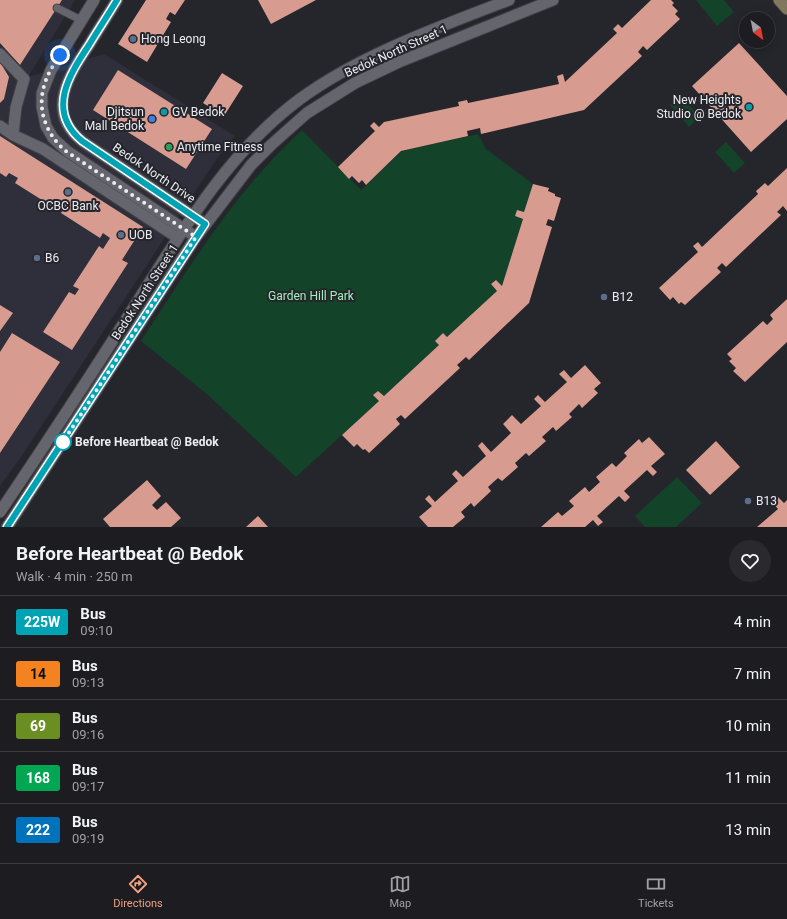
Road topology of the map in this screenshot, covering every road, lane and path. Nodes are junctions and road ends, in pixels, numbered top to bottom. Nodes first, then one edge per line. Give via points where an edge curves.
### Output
1 (94, 0) edge
2 (117, 0) edge
3 (509, 0) edge
4 (553, 0) edge
5 (779, 0) edge
6 (57, 8) dead end
7 (787, 8) edge
8 (81, 20) junction
9 (0, 54) edge
10 (0, 126) edge
11 (13, 135) junction
12 (193, 216) junction
13 (205, 224) junction
14 (184, 229) junction
15 (172, 234) dead end
16 (196, 237) junction
17 (0, 512) edge
18 (7, 527) edge

1 - 8 street
2 - 12 street, Bedok North Drive via 68,79 63,98 66,118 71,129 82,141
3 - 12 street, Bedok North Street 1 via 348,69 306,96 265,129 238,156
4 - 13 street, Bedok North Street 1 via 354,82 307,113 270,145
5 - 7 main road
6 - 8 lane
8 - 14 street via 44,83 41,102 46,126 63,148
9 - 11 street via 24,79 16,107
10 - 11 street
11 - 15 street via 43,149
12 - 13 street, Bedok North Drive
12 - 14 street, Bedok North Street 1
13 - 16 street, Bedok North Street 1
14 - 16 street
14 - 17 street, Bedok North Street 1
16 - 18 street, Bedok North Street 1

